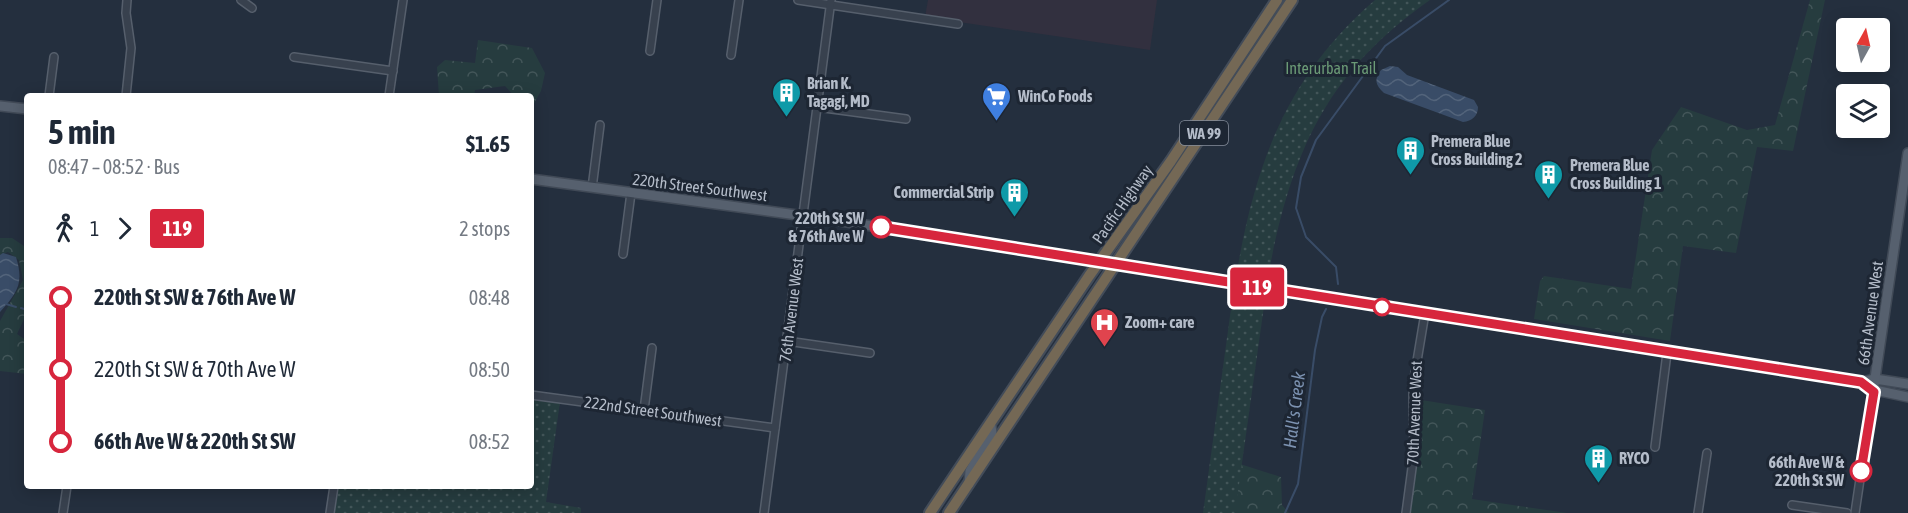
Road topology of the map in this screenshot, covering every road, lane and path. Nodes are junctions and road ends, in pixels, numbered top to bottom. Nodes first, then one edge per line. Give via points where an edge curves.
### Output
1 (127, 0) edge
2 (241, 0) edge
3 (403, 0) edge
4 (657, 0) edge
5 (739, 0) edge
6 (798, 0) edge
7 (1277, 0) edge
8 (1292, 0) edge
9 (831, 3) edge
10 (252, 8) dead end
11 (958, 24) dead end
12 (650, 51) dead end
13 (731, 55) dead end
14 (54, 57) dead end
15 (294, 57) dead end
16 (393, 71) junction
17 (49, 93) edge
18 (126, 93) edge
19 (389, 93) edge
20 (0, 106) edge
21 (817, 106) junction
22 (24, 110) edge
23 (906, 119) dead end
24 (600, 125) dead end
25 (1908, 153) edge
26 (1906, 175) edge
27 (534, 179) edge
28 (592, 188) junction
29 (631, 193) junction
30 (802, 215) junction
31 (623, 254) dead end
32 (1100, 262) junction
33 (1115, 265) junction
34 (1425, 314) junction
35 (787, 341) junction
36 (652, 348) dead end
37 (870, 353) dead end
38 (1667, 353) junction
39 (1875, 379) junction
40 (1861, 382) junction
41 (1908, 384) edge
42 (1874, 392) junction
43 (534, 395) edge
44 (1908, 397) edge
45 (644, 410) junction
46 (990, 426) junction
47 (775, 428) junction
48 (1655, 447) dead end
49 (1707, 453) dead end
50 (969, 484) junction
51 (67, 489) edge
52 (334, 489) edge
53 (1792, 505) dead end
54 (63, 513) edge
55 (330, 513) edge
56 (764, 513) edge
57 (930, 513) edge
58 (949, 513) edge
59 (1406, 513) edge
60 (1698, 513) edge
61 (1847, 513) edge
62 (1855, 513) edge

1 - 18 street via 131,48
2 - 10 street
3 - 16 street
4 - 12 street
5 - 13 street
6 - 9 street
7 - 32 highway, Pacific Highway / WA 99
8 - 33 highway, Pacific Highway / WA 99
9 - 11 street
9 - 21 street, 76th Avenue West
14 - 17 street
15 - 16 street
16 - 19 street
20 - 22 main road
21 - 23 street
21 - 30 street, 76th Avenue West
24 - 28 street
25 - 26 main road, 66th Avenue West
26 - 39 main road, 66th Avenue West
27 - 28 main road, 220th Street Southwest
28 - 29 main road, 220th Street Southwest
29 - 30 main road, 220th Street Southwest
29 - 31 street
30 - 32 main road, 220th Street Southwest
30 - 35 street, 76th Avenue West
32 - 33 main road, 220th Street Southwest
32 - 46 highway, Pacific Highway / WA 99
33 - 34 main road, 220th Street Southwest
33 - 50 highway, Pacific Highway / WA 99
34 - 38 main road, 220th Street Southwest
34 - 59 street, 70th Avenue West via 1413,385 1414,453
35 - 37 street
35 - 47 street, 76th Avenue West
36 - 45 street
38 - 40 main road, 220th Street Southwest
38 - 48 street
39 - 40 main road, 220th Street Southwest
39 - 41 main road, 220th Street Southwest
39 - 42 main road, 66th Avenue West
40 - 42 main road, 220th Street Southwest
42 - 44 main road, 220th Street Southwest
42 - 62 street, 66th Avenue West
43 - 45 street, 222nd Street Southwest
45 - 47 street, 222nd Street Southwest
46 - 50 main road via 992,433 969,471
46 - 57 highway, Pacific Highway / WA 99
47 - 56 street, 76th Avenue West
49 - 60 street
50 - 58 highway, Pacific Highway / WA 99
51 - 54 street
52 - 55 street
53 - 61 street

